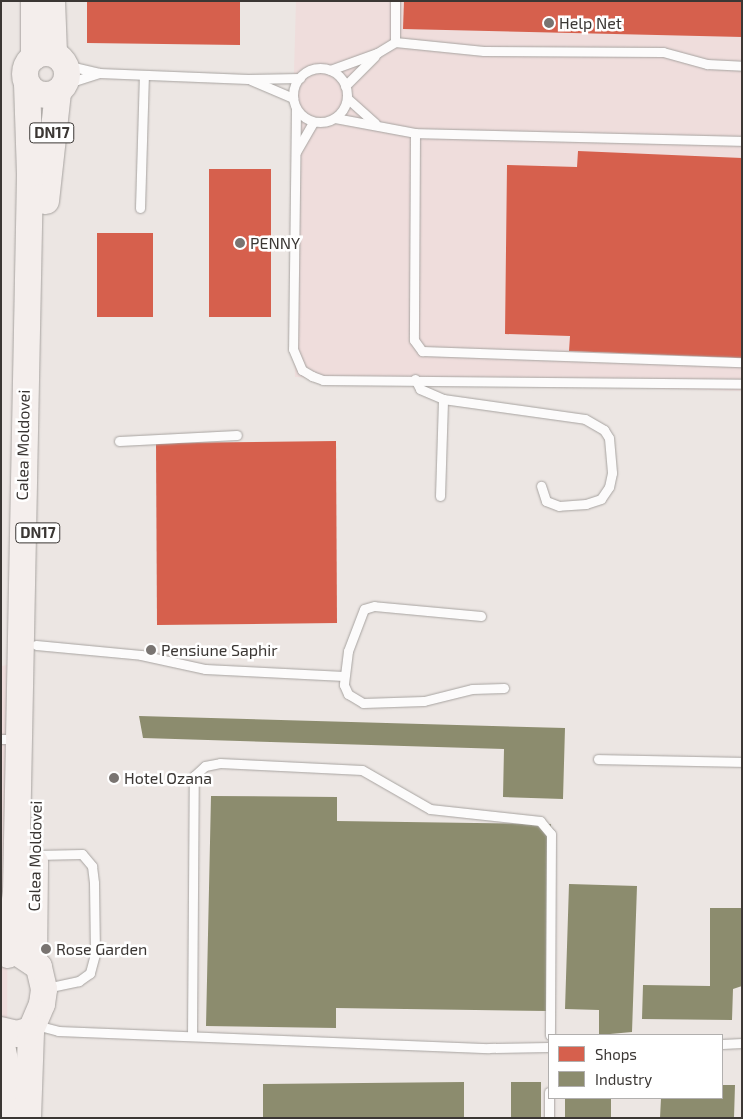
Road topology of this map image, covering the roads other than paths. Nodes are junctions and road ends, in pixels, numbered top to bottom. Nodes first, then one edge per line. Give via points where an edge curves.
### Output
1 (34, 1) edge
2 (52, 1) edge
3 (395, 1) edge
4 (395, 42) junction
5 (377, 53) junction
6 (742, 66) edge
7 (55, 70) junction
8 (330, 70) junction
9 (99, 73) junction
10 (144, 75) junction
11 (300, 78) junction
12 (248, 79) junction
13 (346, 86) junction
14 (293, 98) junction
15 (347, 98) junction
16 (296, 109) junction
17 (335, 118) junction
18 (313, 122) junction
19 (377, 125) junction
20 (416, 134) junction
21 (742, 140) edge
22 (294, 157) junction
23 (140, 208) dead end
24 (742, 362) edge
25 (415, 379) junction
26 (742, 384) edge
27 (443, 399) junction
28 (237, 435) dead end
29 (119, 441) dead end
30 (541, 486) dead end
31 (440, 496) dead end
32 (481, 616) dead end
33 (36, 645) junction
34 (344, 676) junction
35 (504, 688) dead end
36 (10, 739) edge
37 (598, 759) dead end
38 (742, 762) edge
39 (35, 855) junction
40 (5, 958) edge
41 (34, 961) junction
42 (44, 989) junction
43 (32, 1027) junction
44 (1, 1030) edge
45 (550, 1034) edge
46 (192, 1036) junction
47 (1, 1040) edge
48 (742, 1043) edge
49 (723, 1044) edge
50 (548, 1047) edge
51 (549, 1099) edge
52 (12, 1118) edge
53 (28, 1118) edge
54 (549, 1118) edge

1 - 7 main road, Calea Moldovei / DN17
2 - 7 main road, Calea Moldovei / DN17
3 - 4 lane
4 - 5 lane
4 - 6 lane via 484,51 663,52 707,64
5 - 8 lane
5 - 13 lane
7 - 9 lane
7 - 9 lane
7 - 33 main road, Calea Moldovei / DN17 via 46,174
7 - 36 main road, Calea Moldovei / DN17 via 41,95 27,84 30,174
8 - 11 lane via 308,71
8 - 13 lane
9 - 10 lane
10 - 12 lane
10 - 23 lane
11 - 12 lane
11 - 14 lane
12 - 14 lane
13 - 15 lane
14 - 16 lane
15 - 17 lane
15 - 19 lane
16 - 18 lane
16 - 22 lane
17 - 18 lane
17 - 19 lane
18 - 22 lane
19 - 20 lane
20 - 21 lane
20 - 24 lane via 414,340 422,351
22 - 25 lane via 292,332 296,360 302,370 323,380
25 - 26 lane
25 - 27 lane via 420,389
27 - 30 lane via 585,419 604,430 609,438 612,473 609,487 601,499 559,506 546,501
27 - 31 lane
28 - 29 lane
32 - 34 lane via 374,606 364,609 348,651
33 - 34 lane via 141,656 204,669
33 - 39 main road, Calea Moldovei / DN17
34 - 35 lane via 348,694 363,703 424,701 472,689
36 - 40 main road, Calea Moldovei / DN17 via 16,892
37 - 38 lane
39 - 41 main road, Calea Moldovei / DN17
39 - 42 lane via 82,854 92,866 94,883 95,954 90,973 79,981
40 - 41 main road via 17,953
41 - 42 main road via 39,967
42 - 43 main road via 42,1004
43 - 44 main road via 17,1034
43 - 46 lane via 58,1031
43 - 53 main road
45 - 46 lane via 551,834 540,821 430,810 362,770 220,763 205,766 194,776
46 - 50 lane via 489,1048
47 - 52 main road via 12,1096
48 - 49 lane
51 - 54 lane

